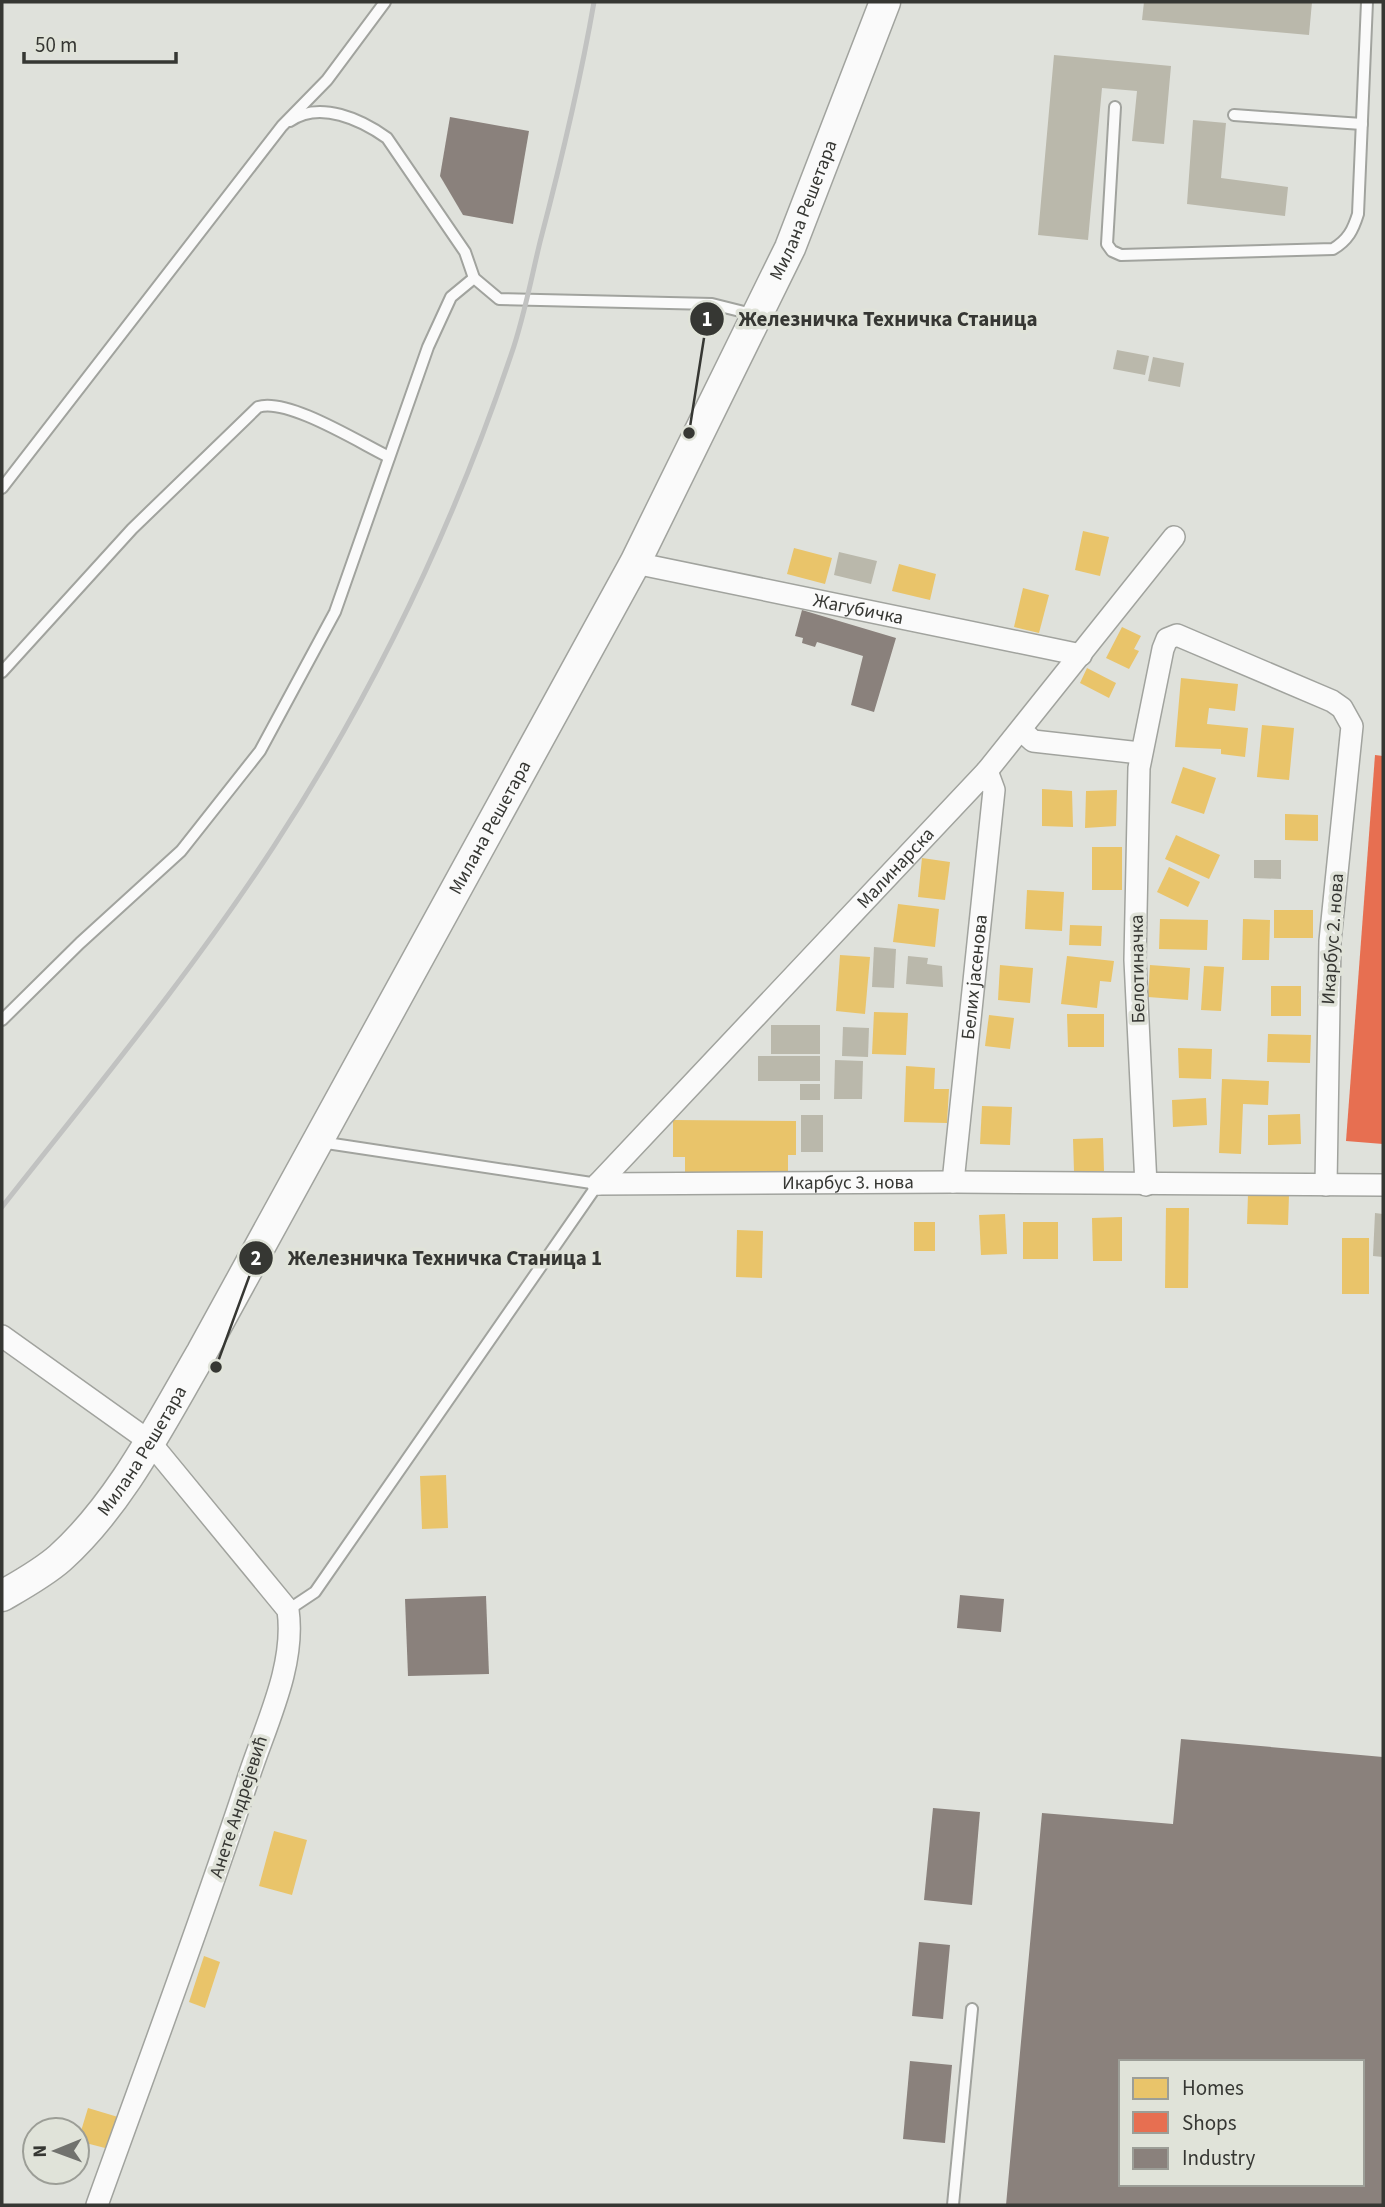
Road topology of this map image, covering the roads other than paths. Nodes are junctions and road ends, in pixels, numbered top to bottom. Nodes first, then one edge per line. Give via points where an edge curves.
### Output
1 (385, 2) edge
2 (885, 2) edge
3 (1367, 2) edge
4 (1115, 107) dead end
5 (1234, 115) dead end
6 (1362, 124) junction
7 (282, 126) junction
8 (474, 278) junction
9 (759, 316) junction
10 (389, 457) junction
11 (2, 488) edge
12 (1174, 537) dead end
13 (635, 563) junction
14 (1081, 655) junction
15 (2, 672) edge
16 (1332, 701) joint
17 (1021, 730) junction
18 (1140, 753) junction
19 (987, 771) junction
20 (2, 1020) edge
21 (317, 1141) junction
22 (953, 1182) junction
23 (598, 1185) junction
24 (1146, 1185) junction
25 (1326, 1185) junction
26 (1383, 1185) edge
27 (2, 1336) edge
28 (149, 1441) junction
29 (2, 1596) edge
30 (288, 1610) junction
31 (972, 2009) dead end
32 (97, 2205) edge
33 (953, 2205) edge

1 - 7 lane via 327,80
2 - 9 street, Милана Решетара
3 - 6 lane
4 - 6 lane via 1107,244 1122,255 1333,249 1353,230 1358,214
5 - 6 lane
7 - 8 lane via 296,117 329,113 346,116 387,138 465,252
7 - 11 lane
8 - 9 lane via 499,299 712,304
8 - 10 lane via 452,297 428,347
9 - 13 street, Милана Решетара
10 - 15 lane via 289,408 258,407 132,529
10 - 20 lane via 335,612 260,751 181,851
12 - 14 street, Малинарска
13 - 14 street, Жагубичка
13 - 21 street, Милана Решетара
14 - 17 street, Малинарска
16 - 18 street, Белотиначка via 1177,635 1167,639
16 - 25 street, Икарбус 2. нова via 1348,716 1352,737 1330,942
17 - 18 street via 1034,741
17 - 19 street, Малинарска
18 - 24 street, Белотиначка via 1136,960
19 - 22 street, Белих јасенова via 994,790
19 - 23 street, Малинарска
21 - 23 lane, Икарбус 3. нова
21 - 28 street, Милана Решетара
22 - 23 street, Икарбус 3. нова
22 - 24 street, Икарбус 3. нова
23 - 30 lane via 315,1592
24 - 25 street, Икарбус 3. нова
25 - 26 street, Икарбус 3. нова
27 - 28 street
28 - 29 street, Милана Решетара via 81,1537 58,1560
28 - 30 street
30 - 32 street, Анете Андрејевић via 291,1630 284,1672 202,1919
31 - 33 lane

